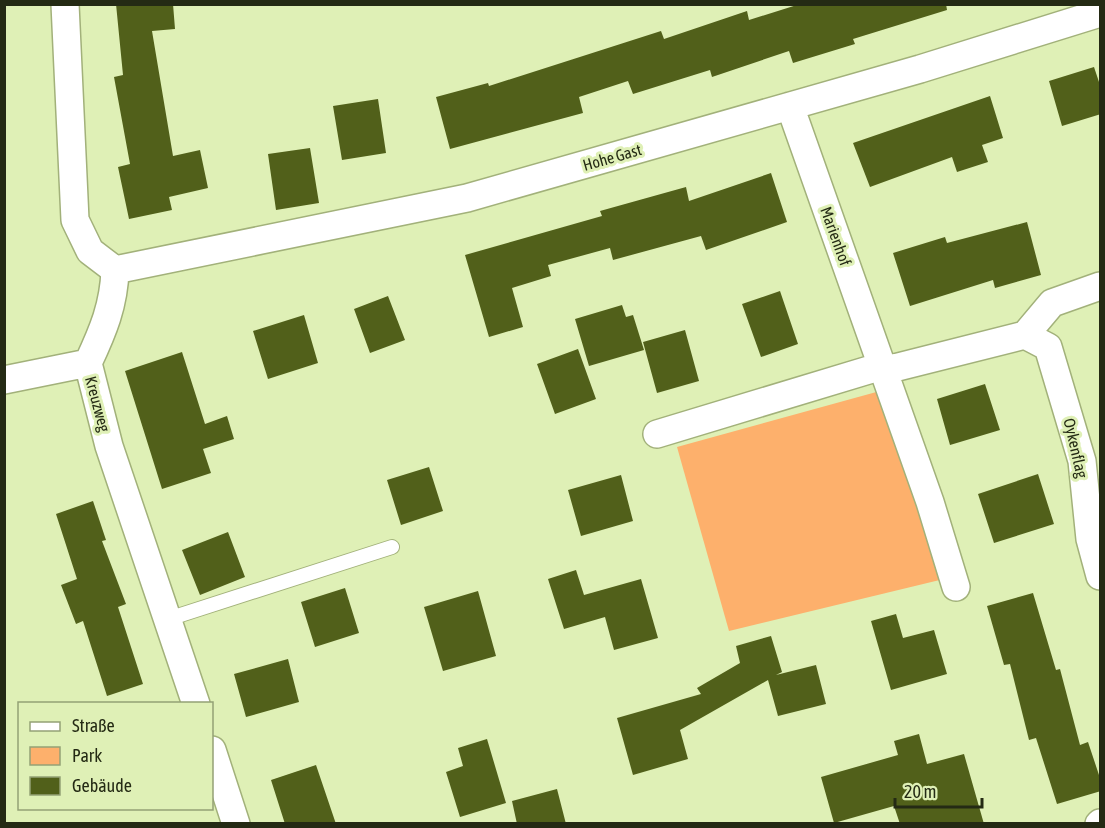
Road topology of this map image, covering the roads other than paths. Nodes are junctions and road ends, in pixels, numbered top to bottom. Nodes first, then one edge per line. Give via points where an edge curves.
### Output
1 (65, 4) edge
2 (1101, 13) edge
3 (790, 106) junction
4 (115, 270) junction
5 (1101, 286) edge
6 (1025, 335) junction
7 (88, 363) junction
8 (882, 366) junction
9 (4, 381) edge
10 (657, 434) dead end
11 (392, 547) dead end
12 (1101, 576) edge
13 (956, 587) dead end
14 (168, 619) junction
15 (195, 702) edge
16 (213, 753) edge
17 (236, 824) edge

1 - 4 street via 75,220 90,251
2 - 3 street, Hohe Gast
3 - 4 street, Hohe Gast via 467,198
3 - 8 street, Marienhof
4 - 7 street, Kreuzweg via 106,326
5 - 6 street via 1052,303
6 - 8 street via 894,368
6 - 12 street, Oykenflag via 1048,346 1082,461 1090,539
7 - 9 street
7 - 14 street, Kreuzweg via 109,446
8 - 10 street
8 - 13 street, Marienhof
11 - 14 lane
14 - 15 street, Kreuzweg
16 - 17 street

